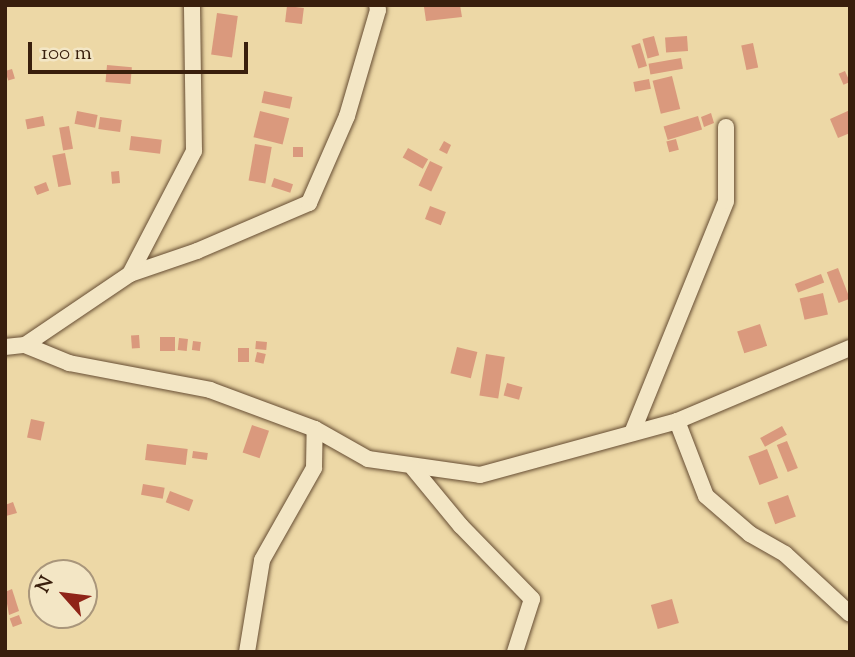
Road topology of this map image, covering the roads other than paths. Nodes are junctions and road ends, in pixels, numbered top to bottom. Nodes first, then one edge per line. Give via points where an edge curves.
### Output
1 (192, 5) edge
2 (377, 5) edge
3 (726, 127) dead end
4 (130, 274) junction
5 (25, 345) junction
6 (5, 347) edge
7 (850, 348) edge
8 (677, 421) junction
9 (315, 429) junction
10 (632, 433) junction
11 (413, 468) junction
12 (850, 614) edge
13 (247, 652) edge
14 (515, 652) edge

1 - 4 street via 194,151
2 - 4 street via 347,116 309,204
3 - 10 street via 726,201
4 - 5 street
5 - 6 street
5 - 9 street via 69,363 210,390
7 - 8 street
8 - 10 street
8 - 12 street via 706,496 750,534 785,554
9 - 11 street via 368,460
9 - 13 street via 314,468 262,560
10 - 11 street via 480,475
11 - 14 street via 532,599

